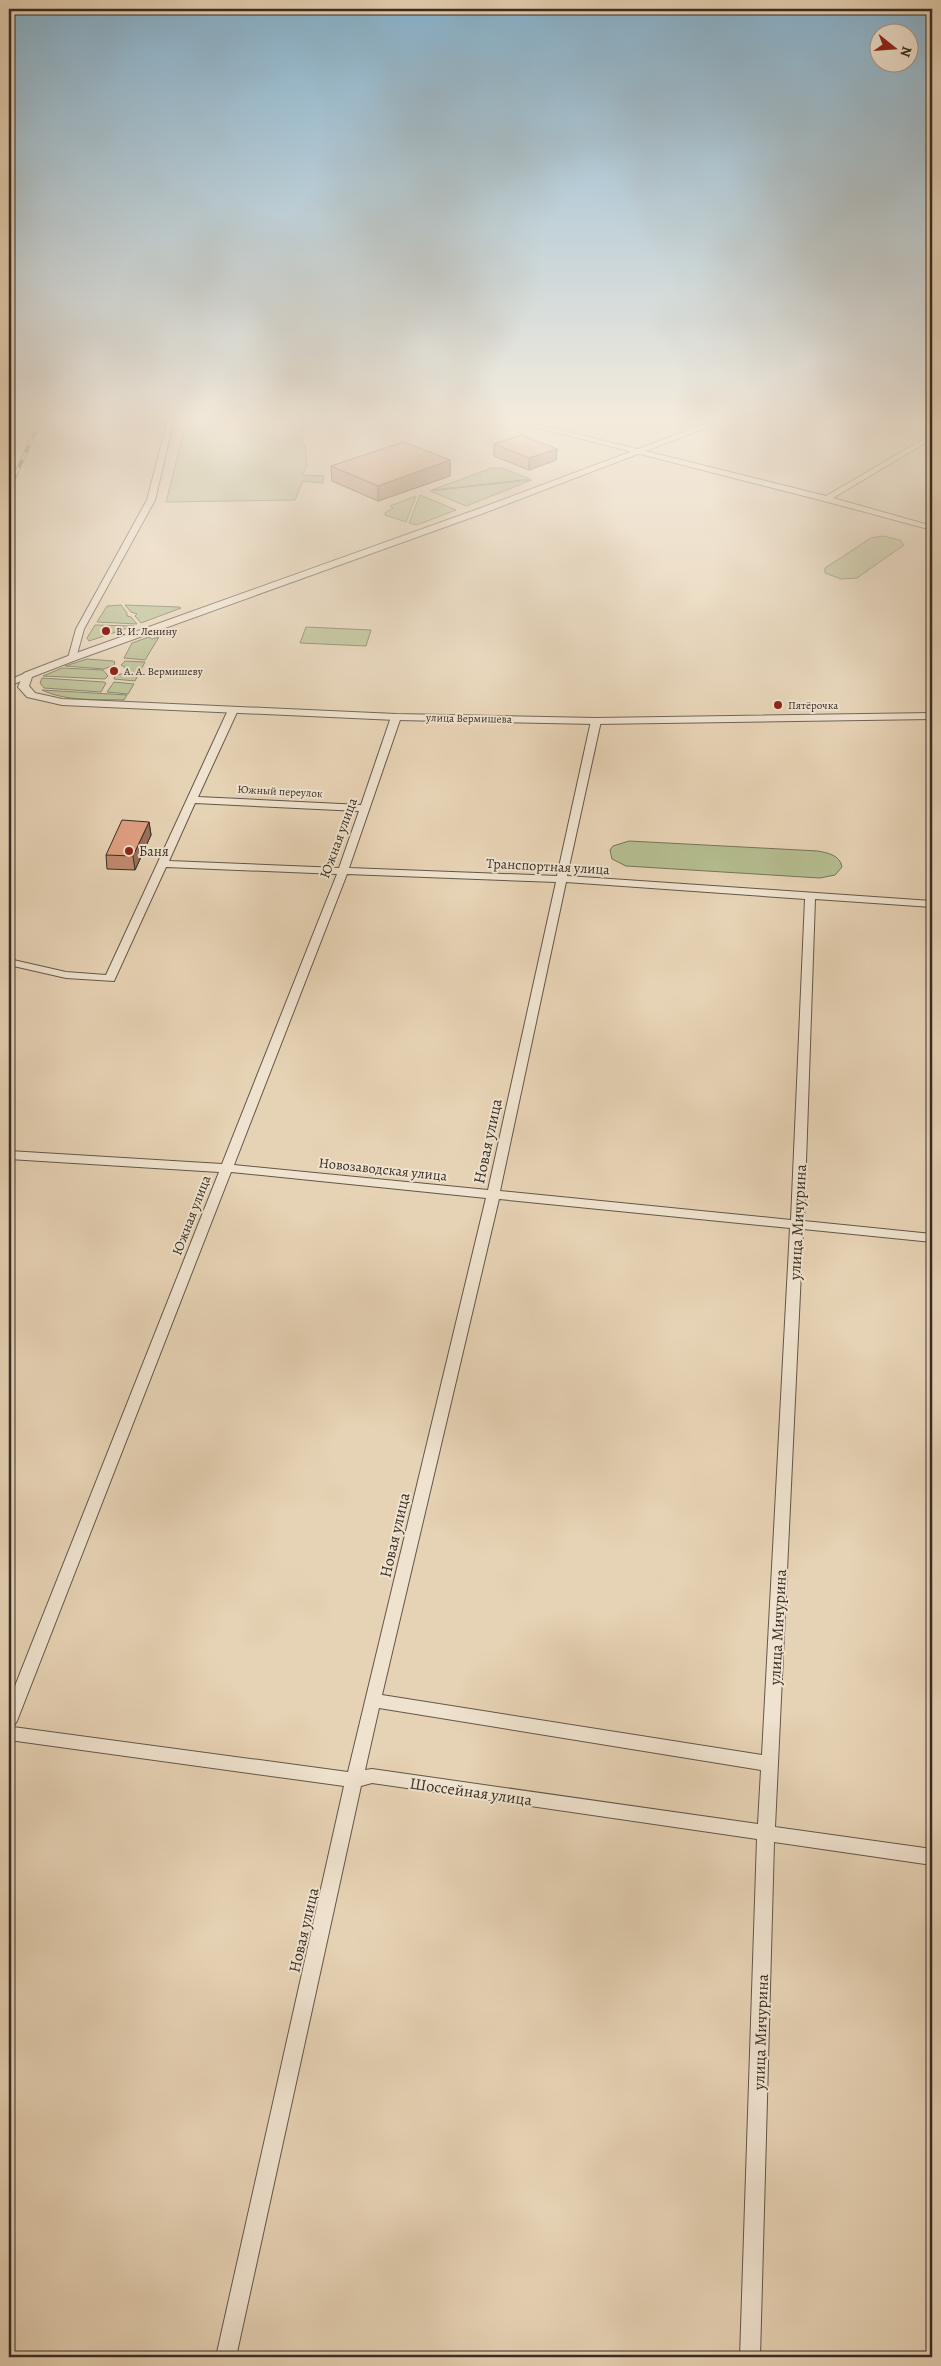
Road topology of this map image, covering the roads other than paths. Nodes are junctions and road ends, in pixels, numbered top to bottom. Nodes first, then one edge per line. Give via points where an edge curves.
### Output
1 (134, 529) edge
2 (430, 529) edge
3 (72, 658) junction
4 (28, 675) junction
5 (9, 682) edge
6 (233, 710) junction
7 (932, 716) edge
8 (396, 717) junction
9 (596, 721) junction
10 (193, 800) junction
11 (365, 808) junction
12 (162, 864) junction
13 (343, 871) junction
14 (561, 879) junction
15 (810, 897) junction
16 (932, 904) edge
17 (9, 962) edge
18 (9, 1155) edge
19 (226, 1168) junction
20 (493, 1196) junction
21 (797, 1226) junction
22 (932, 1238) edge
23 (374, 1700) junction
24 (9, 1721) edge
25 (9, 1733) edge
26 (770, 1764) junction
27 (354, 1780) junction
28 (766, 1834) junction
29 (932, 1857) edge
30 (226, 2357) edge
31 (750, 2357) edge

1 - 3 street via 80,629
2 - 3 street
3 - 4 street
4 - 5 street
4 - 6 street, улица Вермишева via 23,687 45,700
6 - 8 street, улица Вермишева
6 - 10 street
7 - 9 street, улица Вермишева
8 - 9 street, улица Вермишева
8 - 11 street, Южная улица
9 - 14 street, Новая улица
10 - 11 street, Южный переулок
10 - 12 street
11 - 13 street, Южная улица
12 - 13 street, Транспортная улица
12 - 17 street via 110,979 66,975
13 - 14 street, Транспортная улица
13 - 19 street, Южная улица
14 - 15 street, Транспортная улица
14 - 20 street, Новая улица
15 - 16 street, Транспортная улица
15 - 21 street, улица Мичурина
18 - 19 street, Новозаводская улица
19 - 20 street, Новозаводская улица
19 - 24 street, Южная улица
20 - 21 street, Новозаводская улица
20 - 23 street, Новая улица
21 - 22 street, Новозаводская улица
21 - 26 street, улица Мичурина
23 - 26 street
23 - 27 street, Новая улица
25 - 27 street, Шоссейная улица
26 - 28 street, улица Мичурина
27 - 28 street, Шоссейная улица via 372,1776
27 - 30 street, Новая улица
28 - 29 street, Шоссейная улица
28 - 31 street, улица Мичурина

